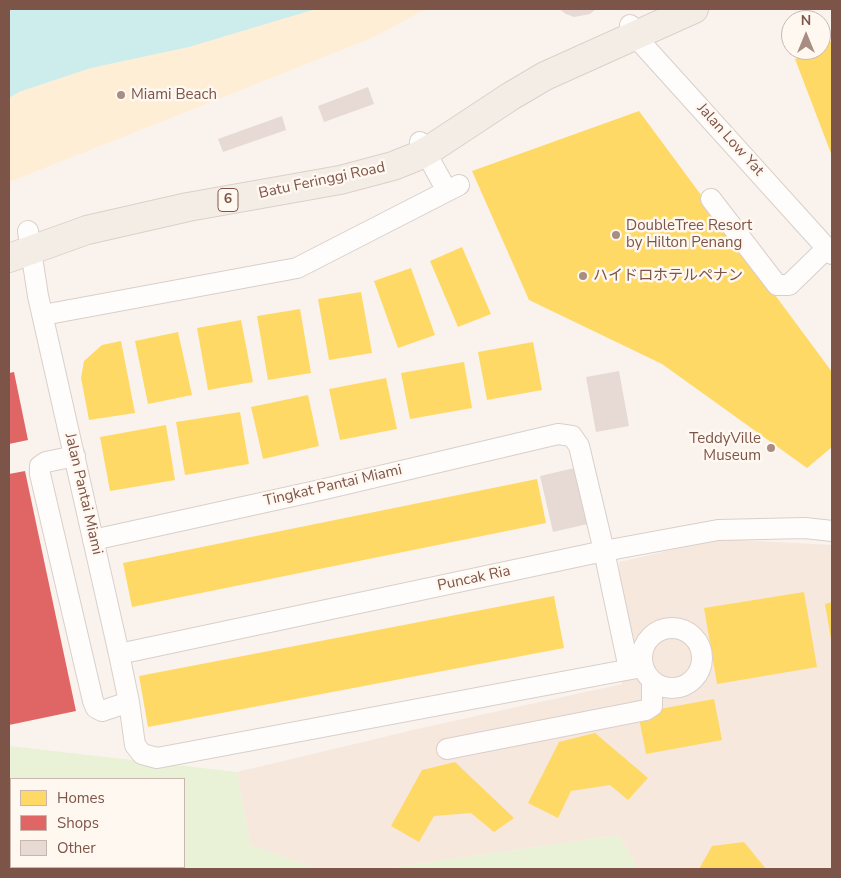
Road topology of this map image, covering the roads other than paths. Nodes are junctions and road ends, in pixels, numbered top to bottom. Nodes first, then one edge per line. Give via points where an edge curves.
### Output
1 (666, 9) edge
2 (694, 9) edge
3 (632, 30) junction
4 (423, 147) junction
5 (711, 199) dead end
6 (19, 244) edge
7 (830, 251) edge
8 (43, 315) junction
9 (74, 456) junction
10 (832, 531) edge
11 (93, 540) junction
12 (604, 551) junction
13 (119, 654) junction
14 (641, 673) junction
15 (129, 702) junction
16 (447, 749) dead end

1 - 3 main road, Batu Feringgi Road / 6
2 - 3 main road, Batu Feringgi Road / 6
3 - 4 main road, Batu Feringgi Road / 6 via 538,66 503,87
3 - 7 street, Jalan Low Yat
4 - 6 main road, Batu Feringgi Road / 6 via 341,168 185,191 82,212
4 - 8 street via 453,188 297,268
5 - 7 street via 777,285 788,286
6 - 8 street, Jalan Pantai Miami
8 - 9 street, Jalan Pantai Miami
9 - 11 street, Jalan Pantai Miami
9 - 15 street via 46,462 40,466 40,474 93,701 96,708 102,710
10 - 12 street, Puncak Ria via 805,528 718,530
11 - 12 street, Tingkat Pantai Miami via 558,434 572,436 579,446
11 - 13 street, Jalan Pantai Miami
12 - 13 street, Puncak Ria
12 - 14 street
13 - 15 street, Jalan Pantai Miami
14 - 15 street, Jalan Pantai Miami via 156,758 142,754 135,744
14 - 16 street via 652,706 646,710

